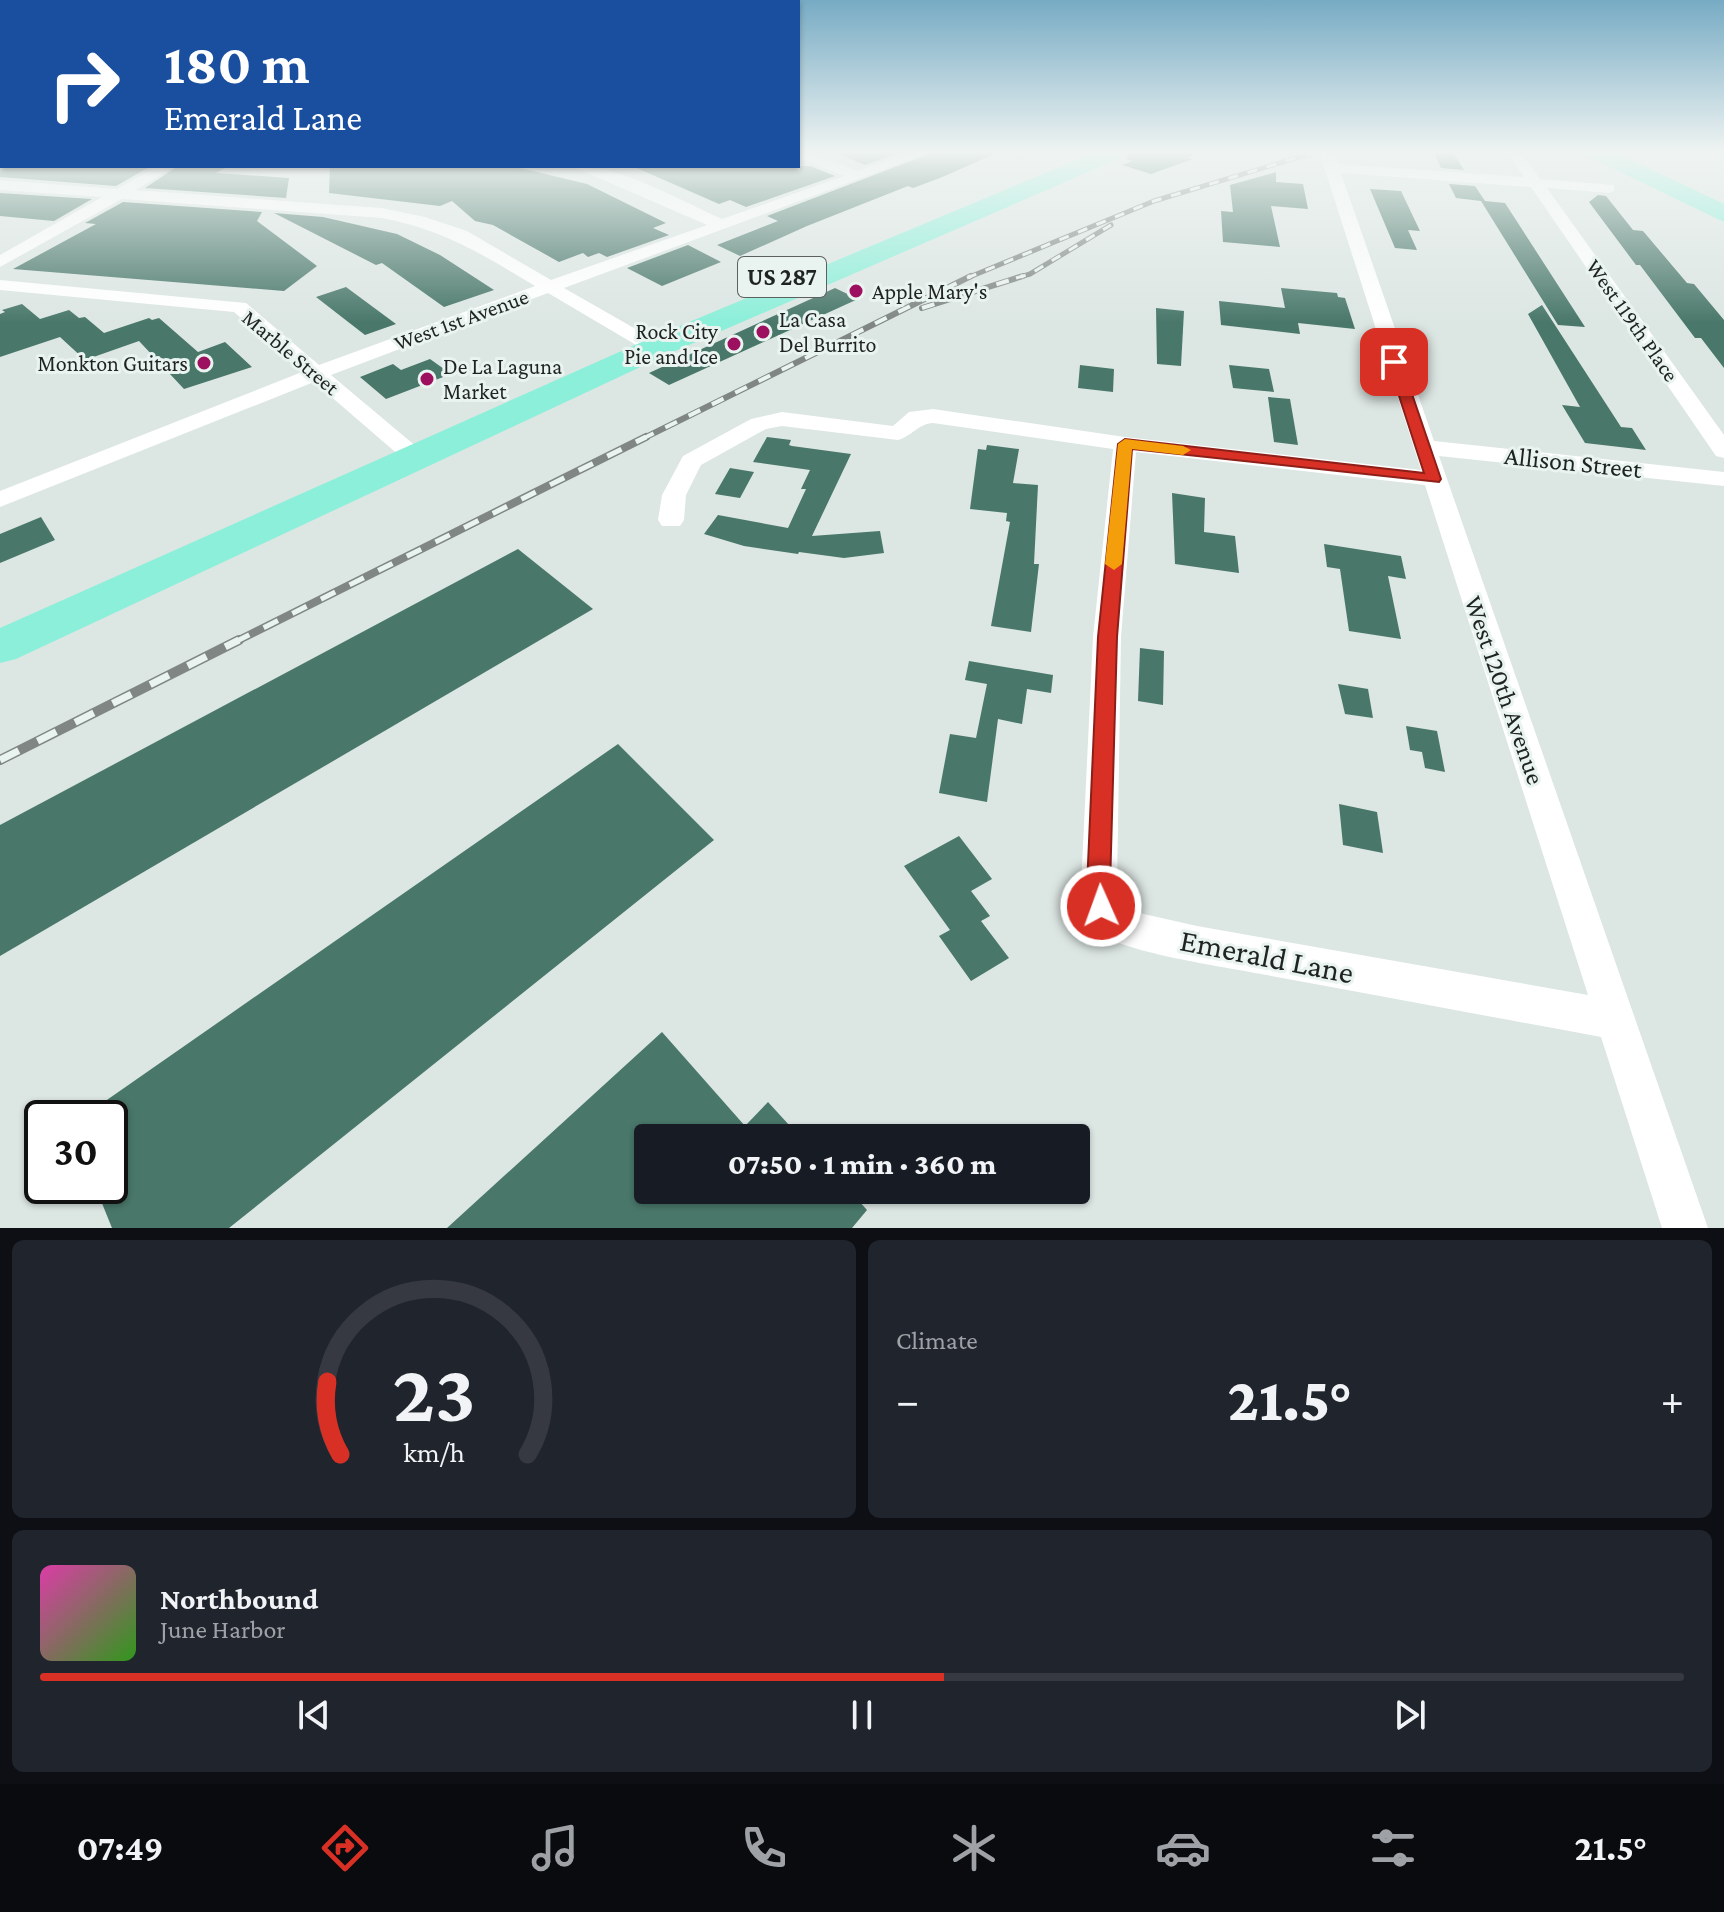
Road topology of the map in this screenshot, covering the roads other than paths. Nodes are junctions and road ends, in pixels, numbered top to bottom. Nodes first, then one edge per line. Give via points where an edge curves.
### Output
1 (96, 208) edge
2 (318, 208) edge
3 (685, 208) edge
4 (768, 208) edge
5 (956, 208) edge
6 (976, 208) edge
7 (1344, 208) edge
8 (1553, 208) edge
9 (721, 225) junction
10 (0, 262) edge
11 (0, 285) edge
12 (550, 287) junction
13 (646, 342) junction
14 (317, 373) junction
15 (1125, 444) junction
16 (1423, 447) junction
17 (406, 451) junction
18 (1724, 451) edge
19 (1433, 479) junction
20 (1724, 479) edge
21 (0, 500) edge
22 (671, 520) dead end
23 (0, 617) edge
24 (0, 647) edge
25 (1616, 1020) junction
26 (1685, 1228) edge

1 - 10 street
2 - 12 street via 419,220 461,235
3 - 9 street
4 - 9 street, West 1st Avenue
5 - 13 main road, US 287
6 - 13 main road, US 287
7 - 16 street, West 120th Avenue
8 - 18 street, West 119th Place
9 - 12 street, West 1st Avenue
11 - 14 street, Marble Street via 239,307
12 - 13 street
12 - 14 street, West 1st Avenue
13 - 17 main road, US 287
14 - 17 street, Marble Street
14 - 21 street, West 1st Avenue
15 - 19 street
15 - 22 street via 933,416 917,417 898,433 782,419 759,424 691,461 674,495
15 - 25 street, Emerald Lane via 1107,637 1099,887 1106,919 1197,944
16 - 19 street, West 120th Avenue
16 - 20 street, Allison Street
17 - 23 main road, US 287
17 - 24 main road, US 287
19 - 25 street, West 120th Avenue
25 - 26 street, West 120th Avenue

